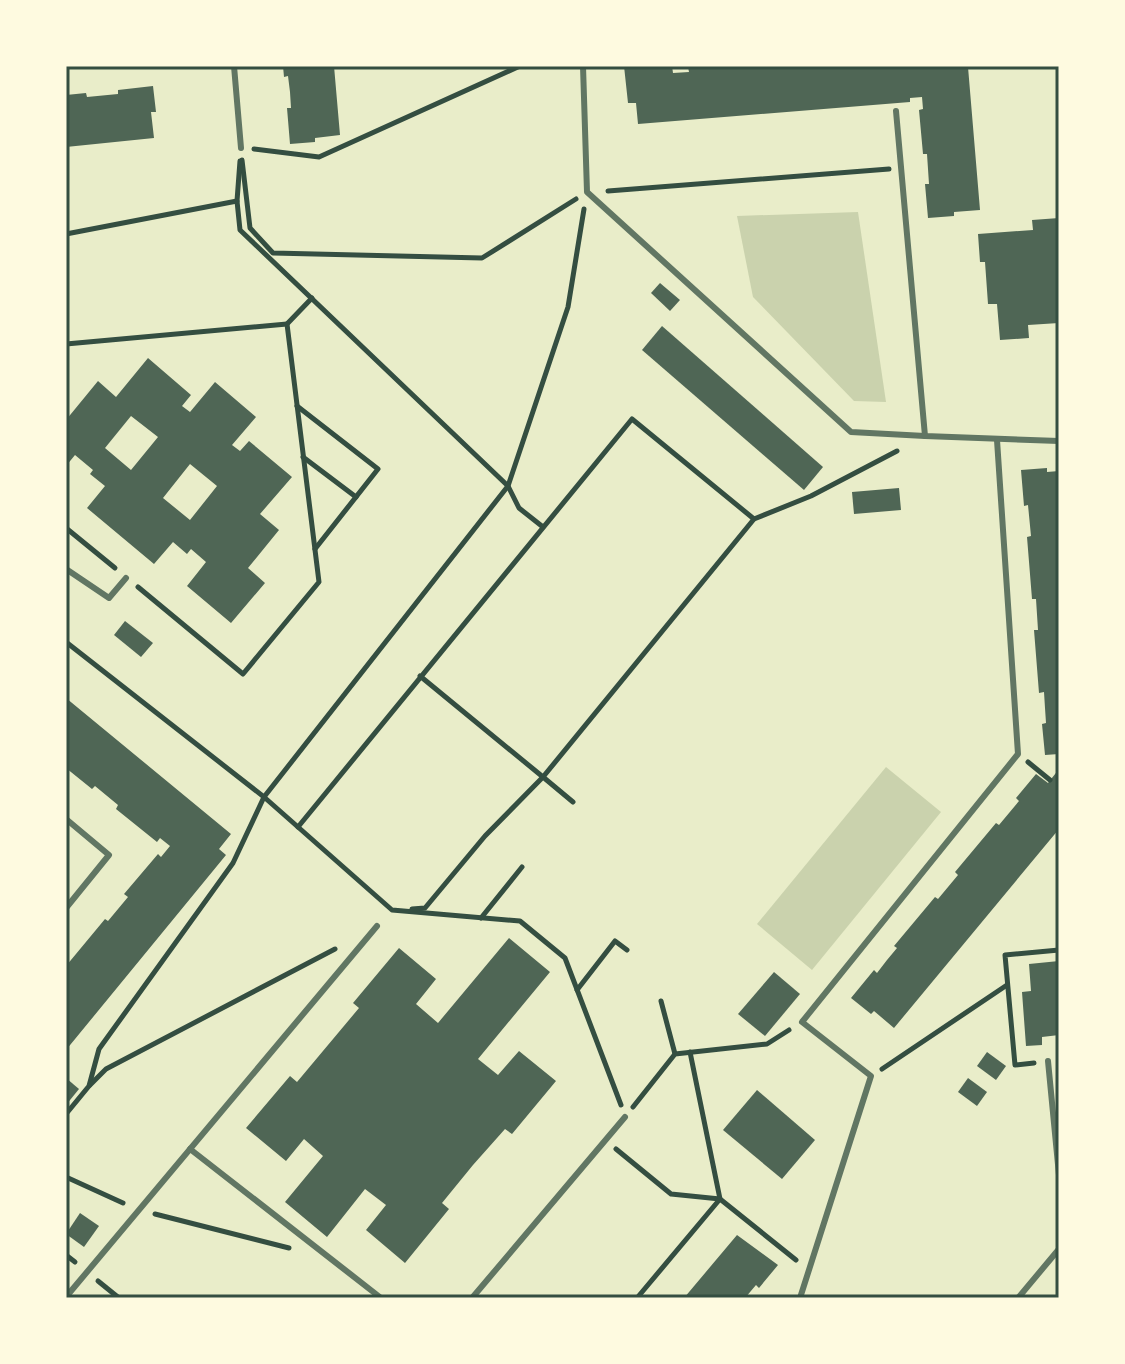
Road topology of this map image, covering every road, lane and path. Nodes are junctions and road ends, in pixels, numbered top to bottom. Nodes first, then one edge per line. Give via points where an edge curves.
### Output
1 (234, 66) edge
2 (520, 66) edge
3 (583, 66) edge
4 (896, 111) dead end
5 (241, 148) junction
6 (902, 168) junction
7 (587, 192) junction
8 (237, 201) junction
9 (66, 234) edge
10 (312, 298) junction
11 (287, 324) junction
12 (66, 344) edge
13 (297, 406) junction
14 (925, 436) junction
15 (997, 440) junction
16 (1059, 441) edge
17 (303, 457) junction
18 (508, 486) junction
19 (356, 497) junction
20 (754, 519) junction
21 (543, 527) junction
22 (66, 528) edge
23 (315, 550) junction
24 (66, 569) edge
25 (126, 578) junction
26 (66, 642) edge
27 (420, 676) junction
28 (1018, 754) junction
29 (543, 777) junction
30 (1050, 780) dead end
31 (264, 797) junction
32 (573, 802) dead end
33 (66, 819) edge
34 (298, 827) junction
35 (522, 867) dead end
36 (66, 908) edge
37 (392, 910) junction
38 (481, 918) junction
39 (377, 926) dead end
40 (337, 948) dead end
41 (627, 950) dead end
42 (1059, 950) edge
43 (1007, 985) junction
44 (577, 990) junction
45 (661, 1001) dead end
46 (802, 1022) junction
47 (690, 1052) junction
48 (675, 1054) junction
49 (1048, 1061) joint
50 (871, 1076) junction
51 (89, 1086) junction
52 (66, 1114) edge
53 (625, 1117) junction
54 (606, 1141) junction
55 (190, 1149) junction
56 (1059, 1175) edge
57 (66, 1177) edge
58 (720, 1199) junction
59 (138, 1210) junction
60 (1059, 1249) edge
61 (329, 1257) junction
62 (809, 1270) junction
63 (66, 1297) edge
64 (381, 1298) edge
65 (472, 1298) edge
66 (637, 1298) edge
67 (800, 1298) edge
68 (1018, 1298) edge

1 - 5 lane
2 - 5 path via 319,157
3 - 7 lane
4 - 6 lane
5 - 7 path via 250,228 273,253 482,258
5 - 8 path
6 - 7 path
6 - 14 lane
7 - 14 lane via 851,432
7 - 18 path via 568,307
8 - 9 path
8 - 10 path via 240,230
10 - 11 path
10 - 18 path
11 - 12 path
11 - 13 path
13 - 17 path
13 - 19 path via 378,469
14 - 15 lane
14 - 20 path via 811,496
15 - 16 lane
15 - 28 lane
17 - 19 path
17 - 23 path
18 - 21 path via 519,508
18 - 31 path
19 - 23 path
20 - 21 path via 632,419
20 - 29 path
21 - 27 path
22 - 25 path
23 - 25 path via 319,582 243,674
24 - 25 lane via 109,598
26 - 31 path
27 - 29 path
27 - 34 path
28 - 30 path
28 - 46 lane
29 - 32 path
29 - 37 path via 425,908
31 - 34 path
31 - 51 path via 233,863 99,1049
33 - 36 lane via 109,855
34 - 37 path
35 - 38 path
37 - 38 path
38 - 44 path via 520,921 565,958
39 - 55 lane
40 - 51 path via 106,1069
41 - 44 path via 615,941
42 - 43 path via 1005,955
43 - 49 path via 1015,1065
43 - 50 path
44 - 53 path
45 - 48 path
46 - 47 path via 767,1044
46 - 50 lane
47 - 48 path
47 - 58 path
48 - 53 path
49 - 56 lane
50 - 62 lane
51 - 52 path
53 - 54 lane
54 - 58 path via 671,1194
54 - 65 lane
55 - 59 lane
55 - 61 lane
57 - 59 path
58 - 62 path
58 - 66 path
59 - 61 path
59 - 63 lane
60 - 68 lane
61 - 64 lane
62 - 67 lane

